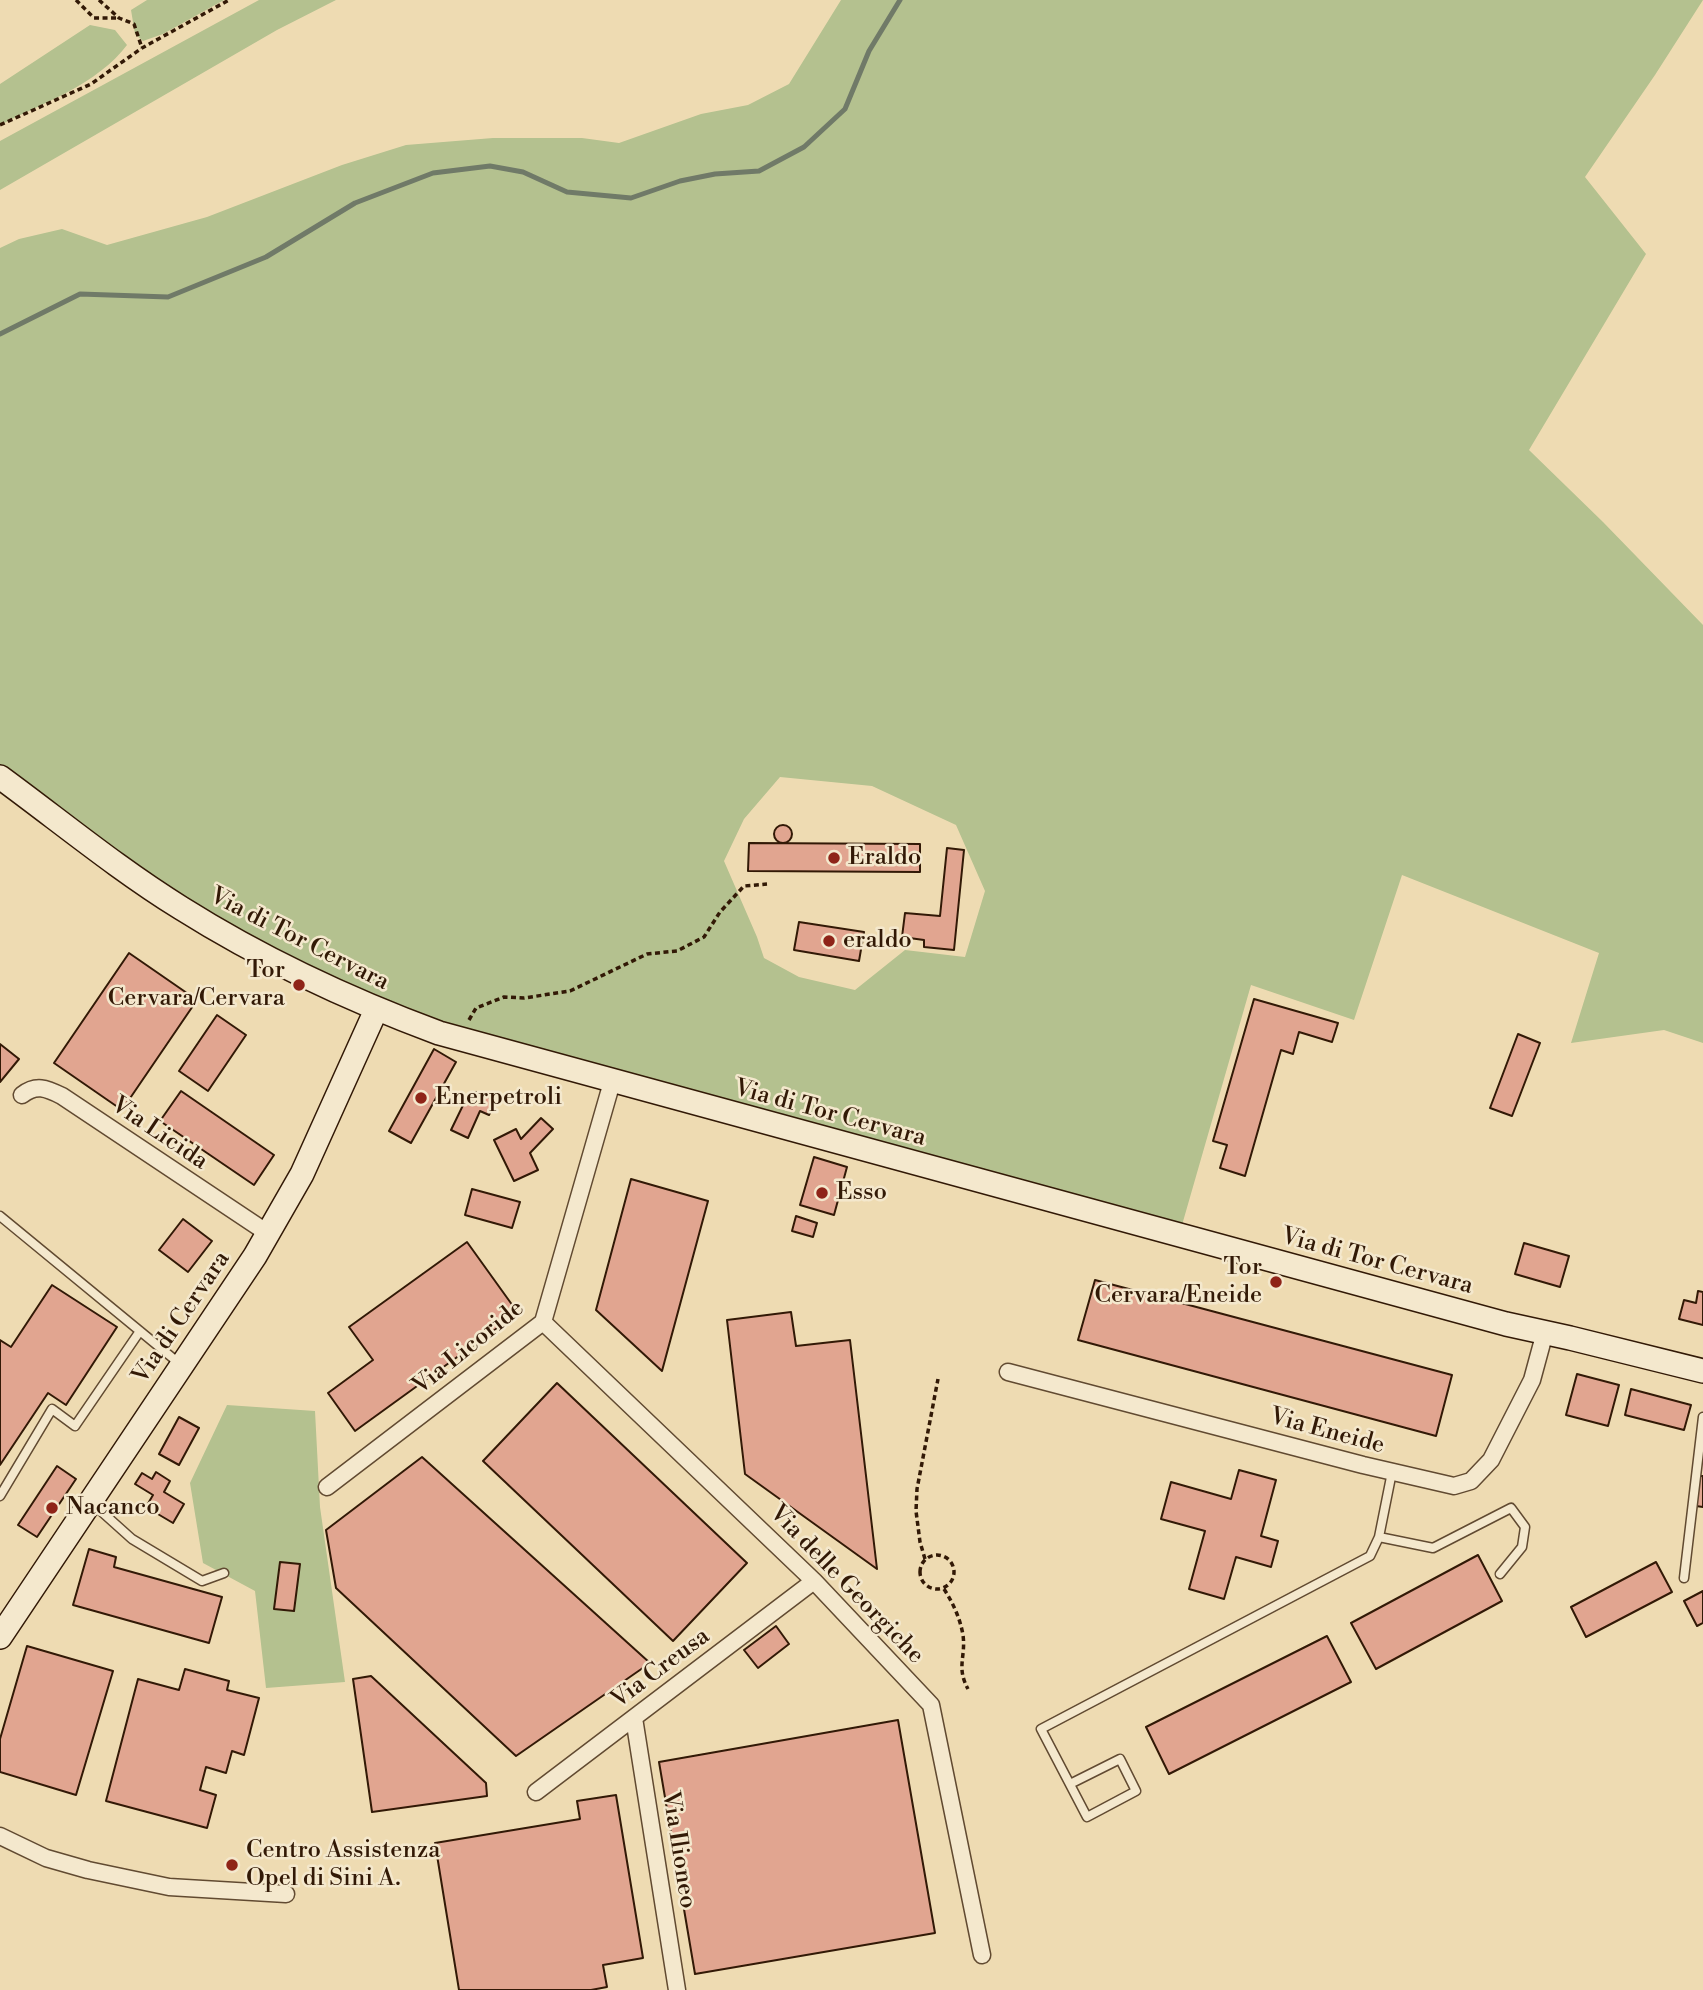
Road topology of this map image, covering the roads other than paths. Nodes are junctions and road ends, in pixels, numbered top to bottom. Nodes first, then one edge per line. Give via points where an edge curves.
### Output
1 (0, 777) edge
2 (376, 1010) junction
3 (612, 1082) junction
4 (22, 1095) dead end
5 (0, 1216) edge
6 (269, 1234) junction
7 (543, 1322) junction
8 (140, 1331) junction
9 (1545, 1332) junction
10 (182, 1365) junction
11 (1703, 1371) edge
12 (1008, 1372) dead end
13 (1703, 1418) edge
14 (1392, 1472) junction
15 (327, 1487) dead end
16 (0, 1496) edge
17 (90, 1502) junction
18 (1379, 1537) junction
19 (224, 1573) dead end
20 (1500, 1574) dead end
21 (1684, 1577) dead end
22 (814, 1581) junction
23 (0, 1637) edge
24 (634, 1718) junction
25 (1070, 1784) junction
26 (536, 1792) dead end
27 (0, 1836) edge
28 (286, 1894) dead end
29 (982, 1955) dead end
30 (677, 1990) edge

1 - 2 street, Via di Tor Cervara via 178,906 252,950
2 - 3 street, Via di Tor Cervara
2 - 6 street, Via di Cervara via 302,1174
3 - 7 street, Via Licoride
3 - 9 street, Via di Tor Cervara
4 - 6 street, Via Licida via 30,1088 43,1087 62,1096
5 - 8 lane
6 - 10 street, Via di Cervara
7 - 15 street, Via Licoride
7 - 22 street, Via delle Georgiche
8 - 10 lane
8 - 16 lane via 75,1426 52,1409
9 - 11 street, Via di Tor Cervara
9 - 14 street, Via Eneide via 1525,1397 1492,1460 1477,1478 1448,1486
10 - 17 street, Via di Cervara
12 - 14 street, Via Eneide
13 - 21 lane
14 - 18 lane
17 - 19 lane via 132,1539 202,1581
17 - 23 street, Via di Cervara
18 - 20 lane via 1433,1548 1511,1508 1525,1527 1522,1547
18 - 25 lane via 1370,1556 1041,1729
22 - 24 street, Via Creusa
22 - 29 street, Via delle Georgiche via 931,1705
24 - 26 street, Via Creusa
24 - 30 street, Via Ilioneo
25 - 25 lane via 1087,1817 1136,1791 1121,1759
27 - 28 street via 46,1858 169,1887

